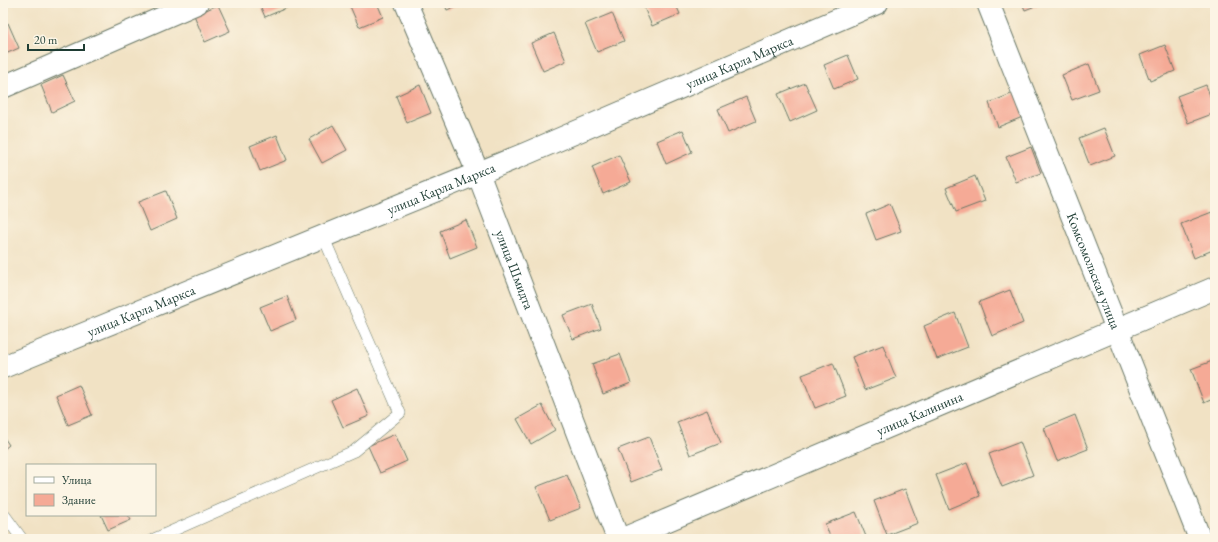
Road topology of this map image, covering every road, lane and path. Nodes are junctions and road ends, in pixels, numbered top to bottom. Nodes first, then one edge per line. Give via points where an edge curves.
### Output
1 (197, 3) edge
2 (406, 3) edge
3 (877, 3) edge
4 (988, 3) edge
5 (3, 87) edge
6 (478, 173) junction
7 (323, 236) junction
8 (1215, 288) edge
9 (1117, 330) junction
10 (3, 367) edge
11 (3, 513) edge
12 (22, 539) edge
13 (154, 539) edge
14 (618, 539) edge
15 (623, 539) edge
16 (1200, 539) edge

1 - 5 street
2 - 6 street, улица Шмидта
3 - 6 street, улица Карла Маркса
4 - 9 street, Комсомольская улица
6 - 7 street, улица Карла Маркса
6 - 14 street, улица Шмидта
7 - 10 street, улица Карла Маркса
7 - 13 lane via 400,413 354,451
8 - 9 street, улица Калинина
9 - 15 street, улица Калинина
9 - 16 street, Комсомольская улица
11 - 12 lane

